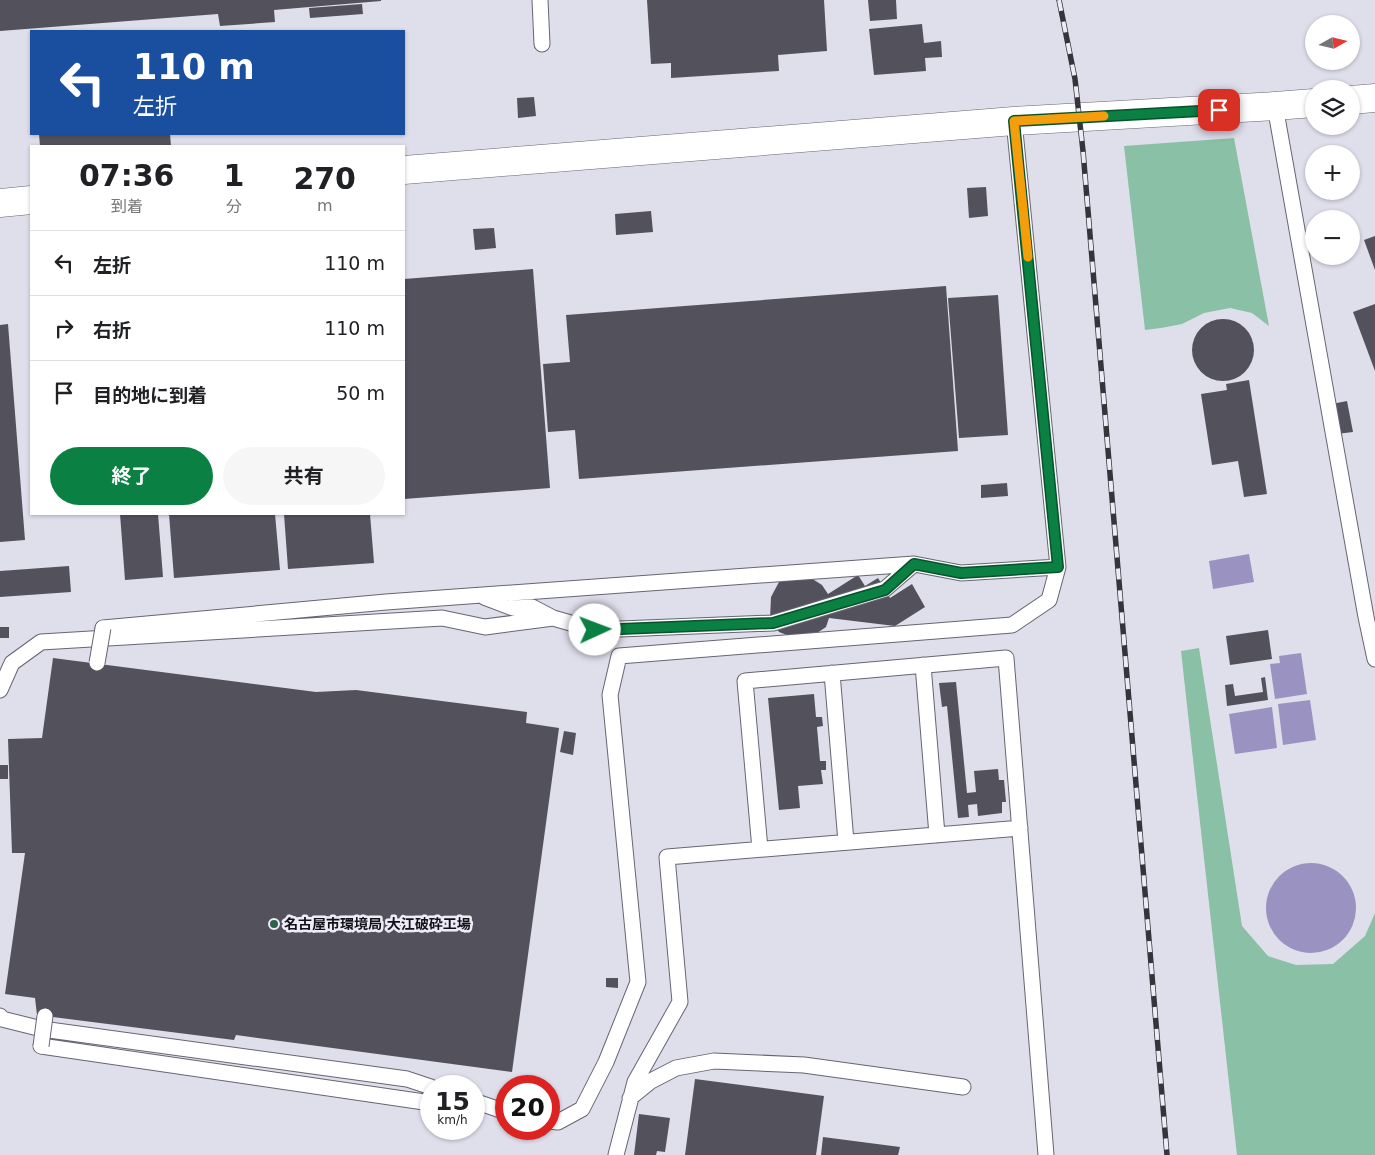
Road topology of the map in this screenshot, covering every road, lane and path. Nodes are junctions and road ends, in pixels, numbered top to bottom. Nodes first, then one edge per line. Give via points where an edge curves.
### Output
1 (540, 0) edge
2 (542, 44) dead end
3 (1375, 98) edge
4 (1360, 99) edge
5 (1305, 104) edge
6 (1275, 106) junction
7 (1014, 121) junction
8 (405, 170) edge
9 (30, 200) edge
10 (0, 202) edge
11 (914, 564) junction
12 (1058, 567) junction
13 (481, 595) junction
14 (1370, 615) edge
15 (553, 618) junction
16 (1375, 659) edge
17 (97, 664) dead end
18 (923, 665) junction
19 (832, 673) junction
20 (0, 690) edge
21 (1020, 828) junction
22 (937, 835) junction
23 (846, 842) junction
24 (760, 849) junction
25 (0, 1016) edge
26 (45, 1016) dead end
27 (420, 1083) edge
28 (963, 1087) dead end
29 (630, 1098) junction
30 (420, 1102) edge
31 (560, 1121) edge
32 (616, 1155) edge
33 (1046, 1155) edge

1 - 2 lane
3 - 4 street
5 - 6 street
6 - 7 street
6 - 14 lane
7 - 8 street
7 - 12 lane
9 - 10 street
11 - 12 lane via 961,573
11 - 13 lane
11 - 15 lane via 885,590 773,623 595,630
12 - 31 lane via 1049,600 1012,625 619,656 610,695 638,982 606,1062 582,1109
13 - 15 lane via 513,608 532,607
13 - 17 lane, bridge via 103,628
14 - 16 lane
15 - 20 lane via 485,627 442,618 41,642 12,663
18 - 19 lane
18 - 21 lane via 1006,658
18 - 22 lane
19 - 23 lane
19 - 24 lane via 745,681
21 - 22 lane
21 - 33 lane
22 - 23 lane
23 - 24 lane
24 - 29 lane via 667,857 680,1002 635,1082
25 - 27 lane via 42,1029
26 - 30 lane, bridge via 41,1046
28 - 29 lane via 804,1065 714,1062 676,1068
29 - 32 lane

